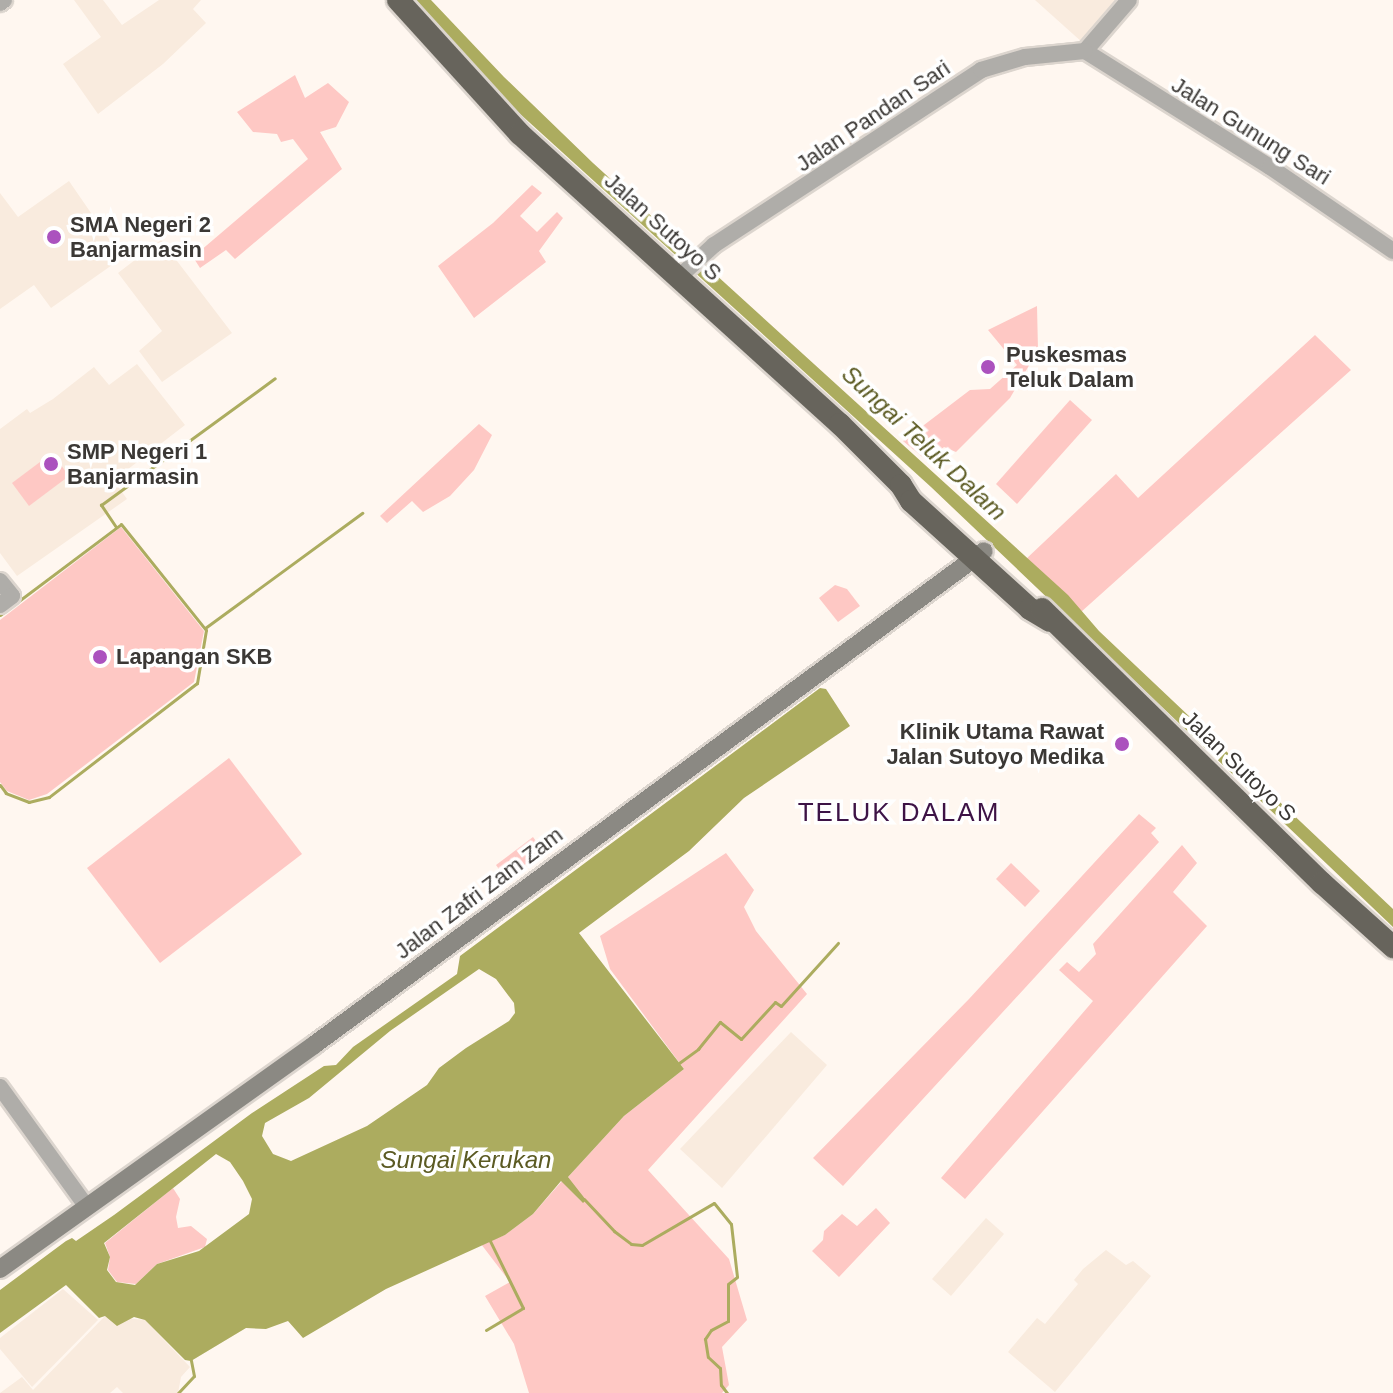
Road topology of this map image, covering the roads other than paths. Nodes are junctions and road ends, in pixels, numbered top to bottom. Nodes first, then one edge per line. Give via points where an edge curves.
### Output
1 (398, 0) edge
2 (1129, 0) edge
3 (1085, 51) junction
4 (1393, 251) edge
5 (682, 273) junction
6 (979, 554) junction
7 (0, 581) edge
8 (4, 600) edge
9 (1393, 947) edge
10 (0, 1087) edge
11 (87, 1207) junction
12 (0, 1269) edge

1 - 5 highway, Jalan Sutoyo S via 520,134
2 - 3 street
3 - 4 street, Jalan Gunung Sari
3 - 5 street, Jalan Pandan Sari via 1025,57 981,70 701,255
5 - 6 highway, Jalan Sutoyo S via 901,485 911,501
6 - 9 highway, Jalan Sutoyo S via 1030,609 1050,621
6 - 11 main road, Jalan Zafri Zam Zam
7 - 8 street
10 - 11 street
11 - 12 main road, Jalan Zafri Zam Zam

